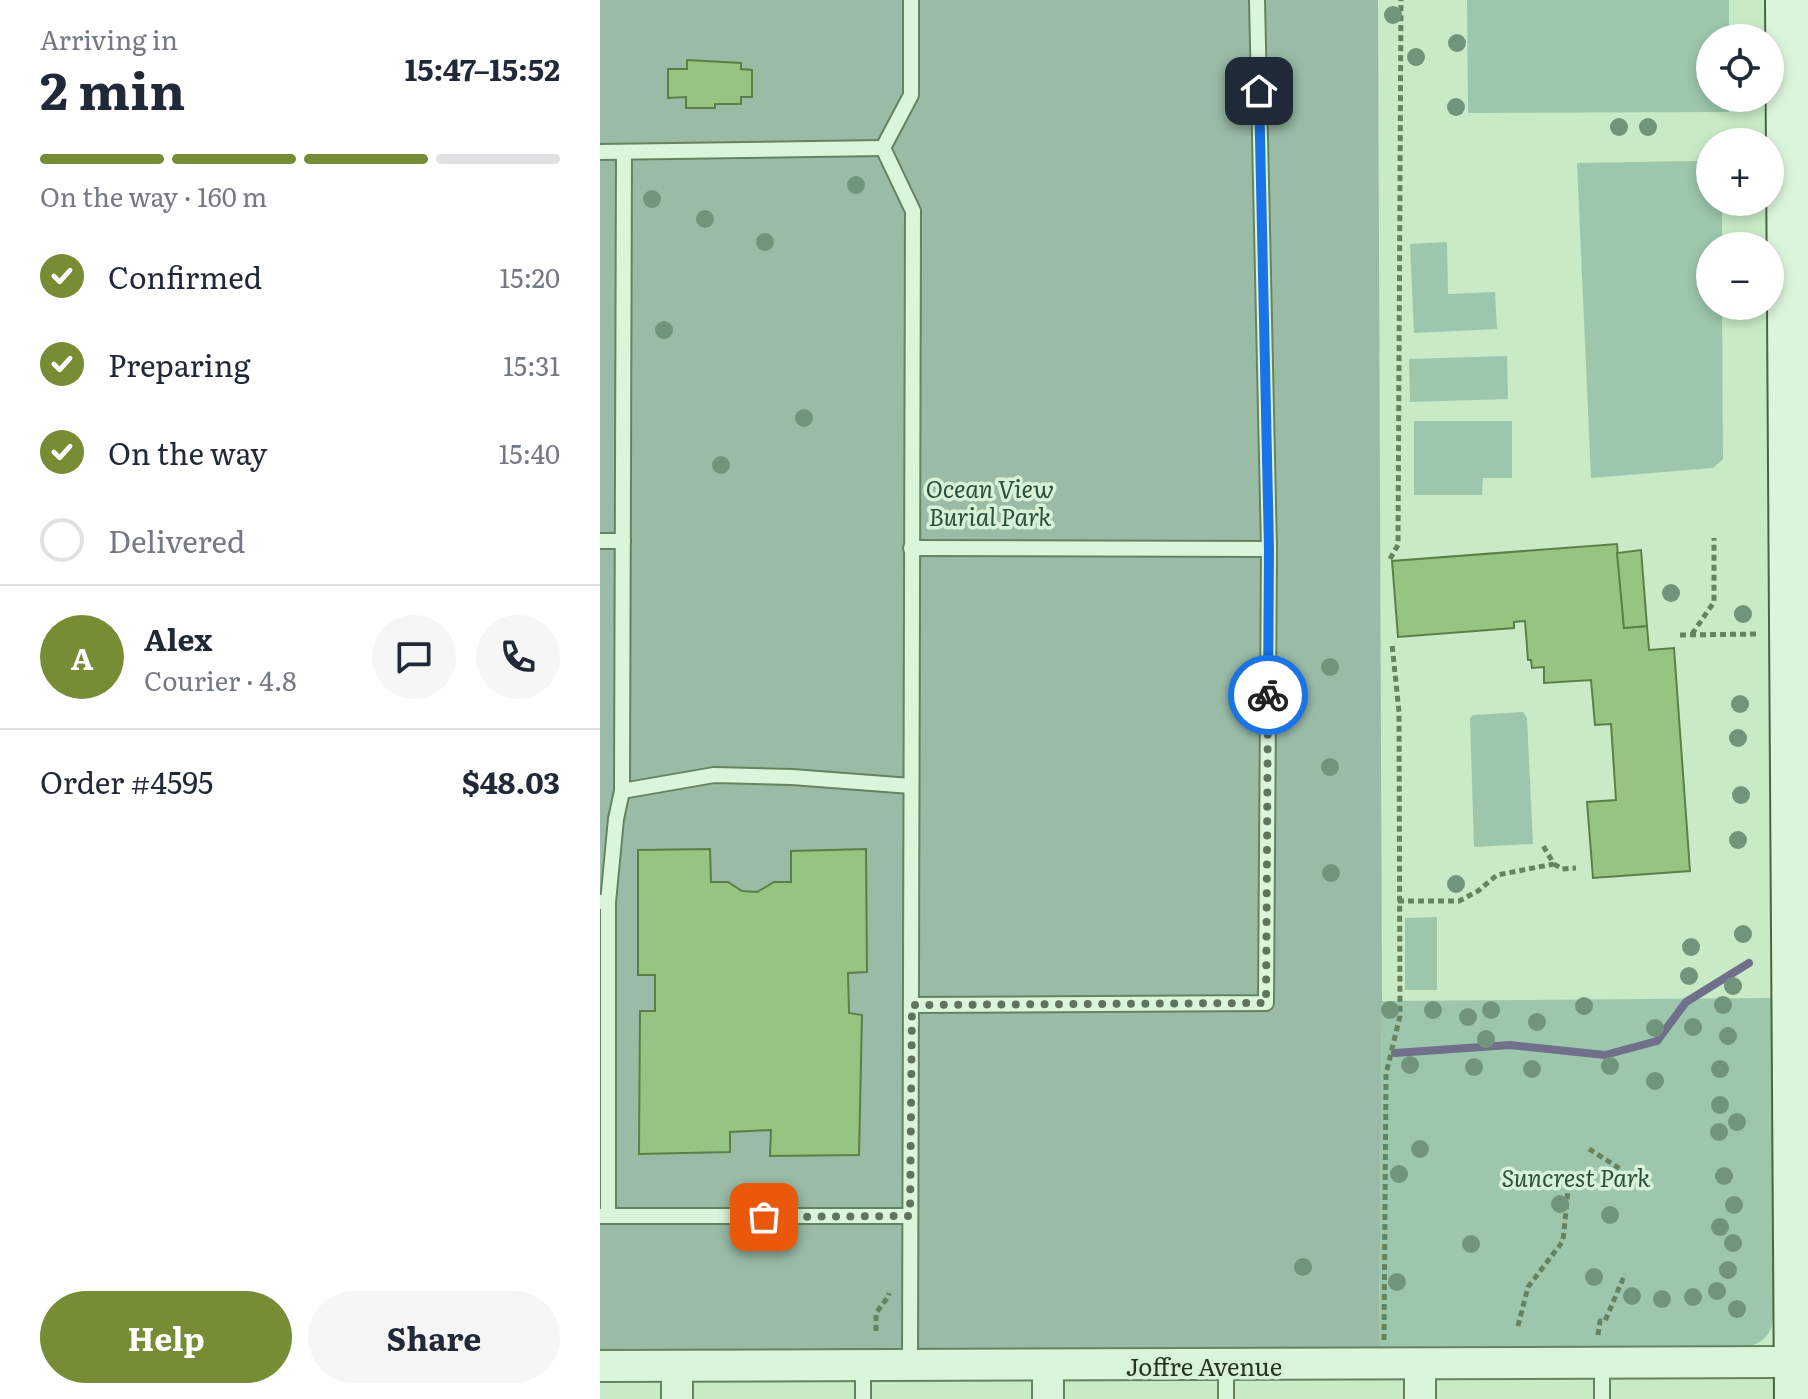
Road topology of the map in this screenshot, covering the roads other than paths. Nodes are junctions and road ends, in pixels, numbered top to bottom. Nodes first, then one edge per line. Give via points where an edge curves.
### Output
1 (911, 0) edge
2 (1257, 0) edge
3 (1787, 0) edge
4 (883, 148) junction
5 (600, 152) edge
6 (624, 152) junction
7 (600, 541) edge
8 (623, 541) junction
9 (911, 548) junction
10 (1269, 549) junction
11 (1800, 557) edge
12 (911, 786) junction
13 (622, 791) junction
14 (604, 902) edge
15 (912, 1005) junction
16 (1801, 1159) edge
17 (604, 1216) edge
18 (910, 1216) junction
19 (1600, 1349) junction
20 (863, 1365) junction
21 (910, 1365) junction
22 (1048, 1365) junction
23 (1226, 1365) junction
24 (1420, 1365) junction
25 (600, 1366) edge
26 (677, 1366) junction
27 (1800, 1374) edge
28 (677, 1399) edge
29 (863, 1399) edge
30 (1048, 1399) edge
31 (1226, 1399) edge
32 (1420, 1399) edge
33 (1602, 1399) edge

1 - 4 lane via 911,95
2 - 10 lane
3 - 11 street
4 - 6 lane
4 - 9 lane via 913,211
5 - 6 lane
6 - 8 lane
7 - 8 lane
8 - 13 lane
9 - 10 lane
9 - 12 lane
10 - 15 lane via 1266,1003
11 - 16 street
12 - 13 lane via 714,775
12 - 15 lane
13 - 14 lane
14 - 17 lane
15 - 18 lane
16 - 27 street
17 - 18 lane
18 - 21 lane
19 - 24 street, Joffre Avenue
19 - 27 street, Joffre Avenue
19 - 33 lane
20 - 21 street, Joffre Avenue
20 - 26 street, Joffre Avenue
20 - 29 lane
21 - 22 street, Joffre Avenue
22 - 23 street, Joffre Avenue
22 - 30 street
23 - 24 street, Joffre Avenue
23 - 31 lane
24 - 32 street
25 - 26 street, Joffre Avenue
26 - 28 street

